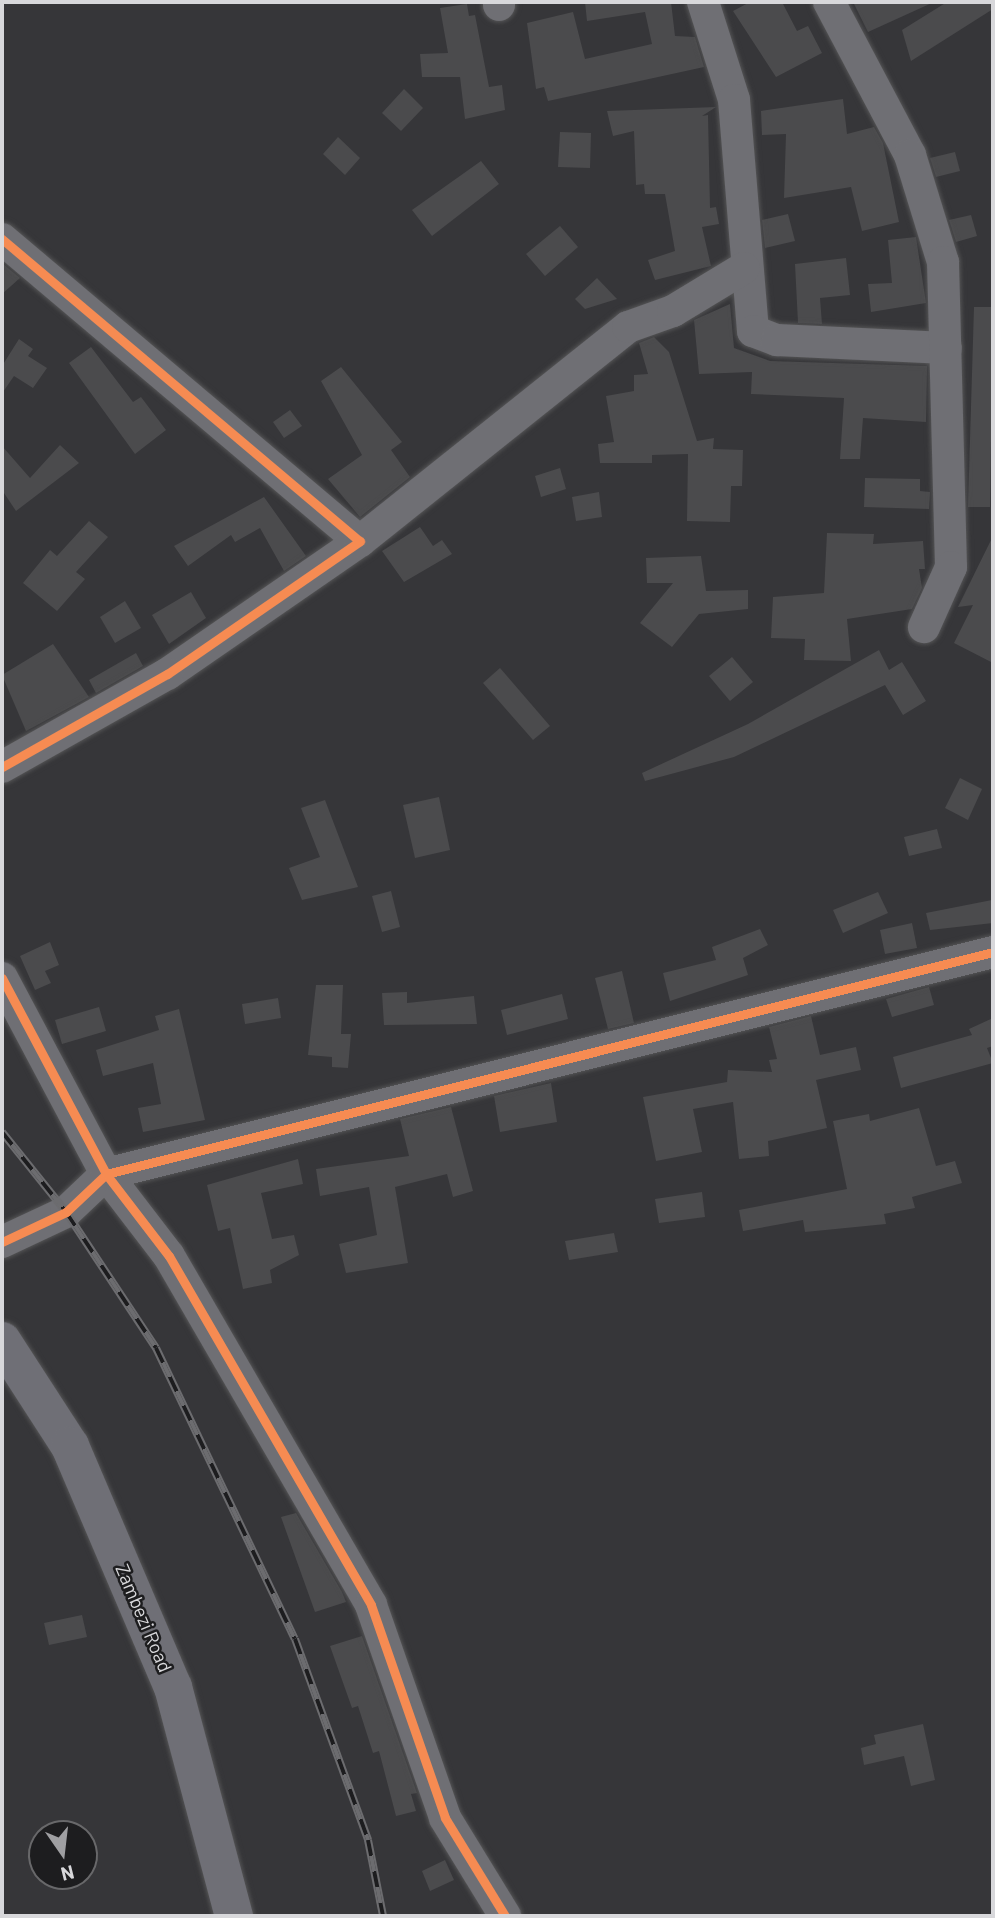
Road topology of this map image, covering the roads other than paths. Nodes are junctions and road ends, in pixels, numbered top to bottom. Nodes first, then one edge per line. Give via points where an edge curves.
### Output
1 (703, 2) edge
2 (829, 2) edge
3 (2, 239) edge
4 (744, 268) junction
5 (946, 348) junction
6 (360, 541) junction
7 (924, 627) dead end
8 (2, 767) edge
9 (993, 952) edge
10 (2, 978) edge
11 (106, 1174) junction
12 (2, 1242) edge
13 (2, 1342) edge
14 (234, 1916) edge
15 (505, 1916) edge

1 - 4 street via 734,100
2 - 5 street via 900,133 929,208 947,294
3 - 6 street
4 - 5 street via 757,336
4 - 6 street via 673,311 628,327
5 - 7 street via 951,567
6 - 8 street via 167,674
9 - 11 street
10 - 11 street
11 - 12 street via 66,1212
11 - 15 street via 169,1256 371,1605 445,1818
13 - 14 main road, Zambezi Road via 70,1446 173,1687

